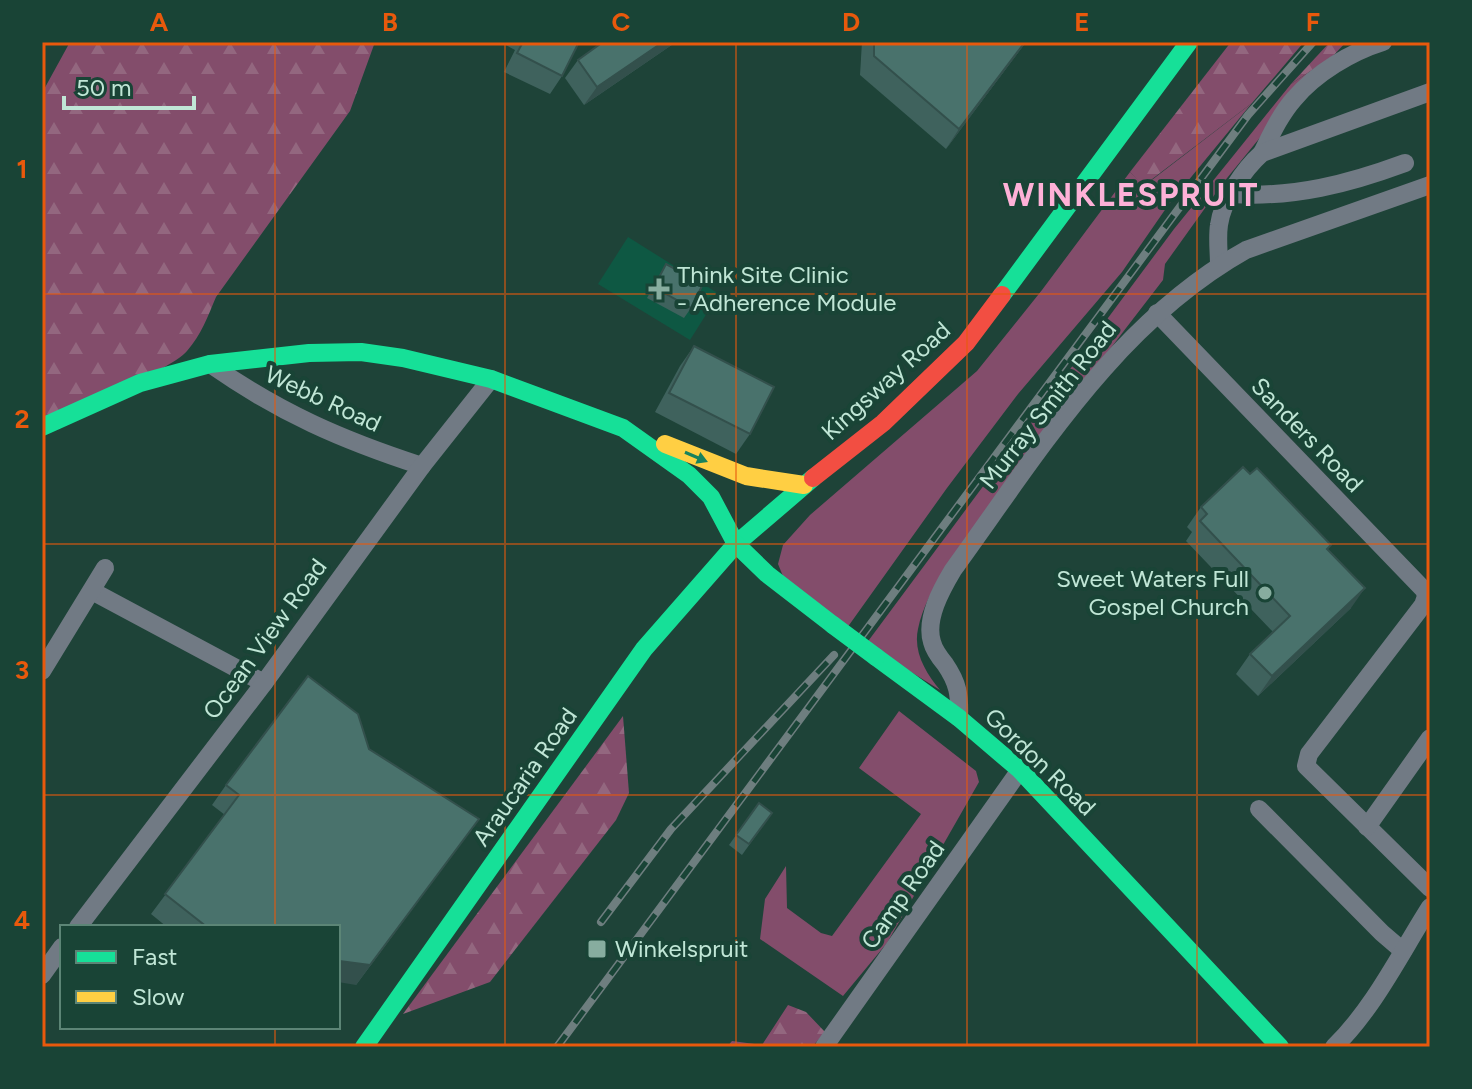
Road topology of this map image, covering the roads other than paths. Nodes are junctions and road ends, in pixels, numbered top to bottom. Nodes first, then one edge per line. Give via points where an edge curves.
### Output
1 (1189, 42) edge
2 (1383, 42) edge
3 (1430, 92) edge
4 (1262, 153) junction
5 (1405, 163) dead end
6 (1430, 185) edge
7 (1232, 194) junction
8 (1219, 265) junction
9 (1157, 313) junction
10 (210, 364) junction
11 (491, 379) junction
12 (42, 427) edge
13 (623, 428) junction
14 (422, 466) junction
15 (804, 485) junction
16 (736, 544) junction
17 (105, 568) dead end
18 (92, 591) junction
19 (42, 671) edge
20 (264, 683) junction
21 (959, 718) junction
22 (1430, 738) edge
23 (1020, 770) junction
24 (1259, 809) dead end
25 (1367, 827) junction
26 (1430, 888) edge
27 (1430, 907) edge
28 (80, 925) edge
29 (60, 950) edge
30 (1403, 951) junction
31 (42, 975) edge
32 (364, 1047) edge
33 (824, 1047) edge
34 (1280, 1047) edge
35 (1334, 1047) edge

1 - 15 main road, Kingsway Road via 966,343 883,423
2 - 4 street via 1347,57 1295,97
3 - 4 street
4 - 7 street
5 - 7 street via 1312,191
6 - 8 street, Murray Smith Road via 1265,241
7 - 8 street via 1219,225
8 - 9 street, Murray Smith Road
9 - 21 street, Murray Smith Road via 1083,392 941,591 932,642 960,691
9 - 25 street, Sanders Road via 1424,590 1423,605 1306,762 1308,770
10 - 11 main road via 361,352
10 - 12 main road via 140,383
10 - 14 street, Webb Road via 310,424
11 - 13 main road
11 - 14 street, Ocean View Road
13 -> 15 main road via 746,476
13 - 16 main road, Gordon Road via 711,497
14 - 20 street, Ocean View Road
15 - 16 main road, Kingsway Road
16 - 21 main road, Gordon Road, bridge via 767,574
16 - 32 main road, Araucaria Road via 644,649
17 - 18 street
18 - 19 street
18 - 20 street
20 - 28 street, Ocean View Road
21 - 23 main road, Gordon Road
22 - 25 street
23 - 33 street, Camp Road
23 - 34 main road, Gordon Road
24 - 30 street
25 - 26 street
27 - 30 street
29 - 31 street
30 - 35 street via 1353,1028

